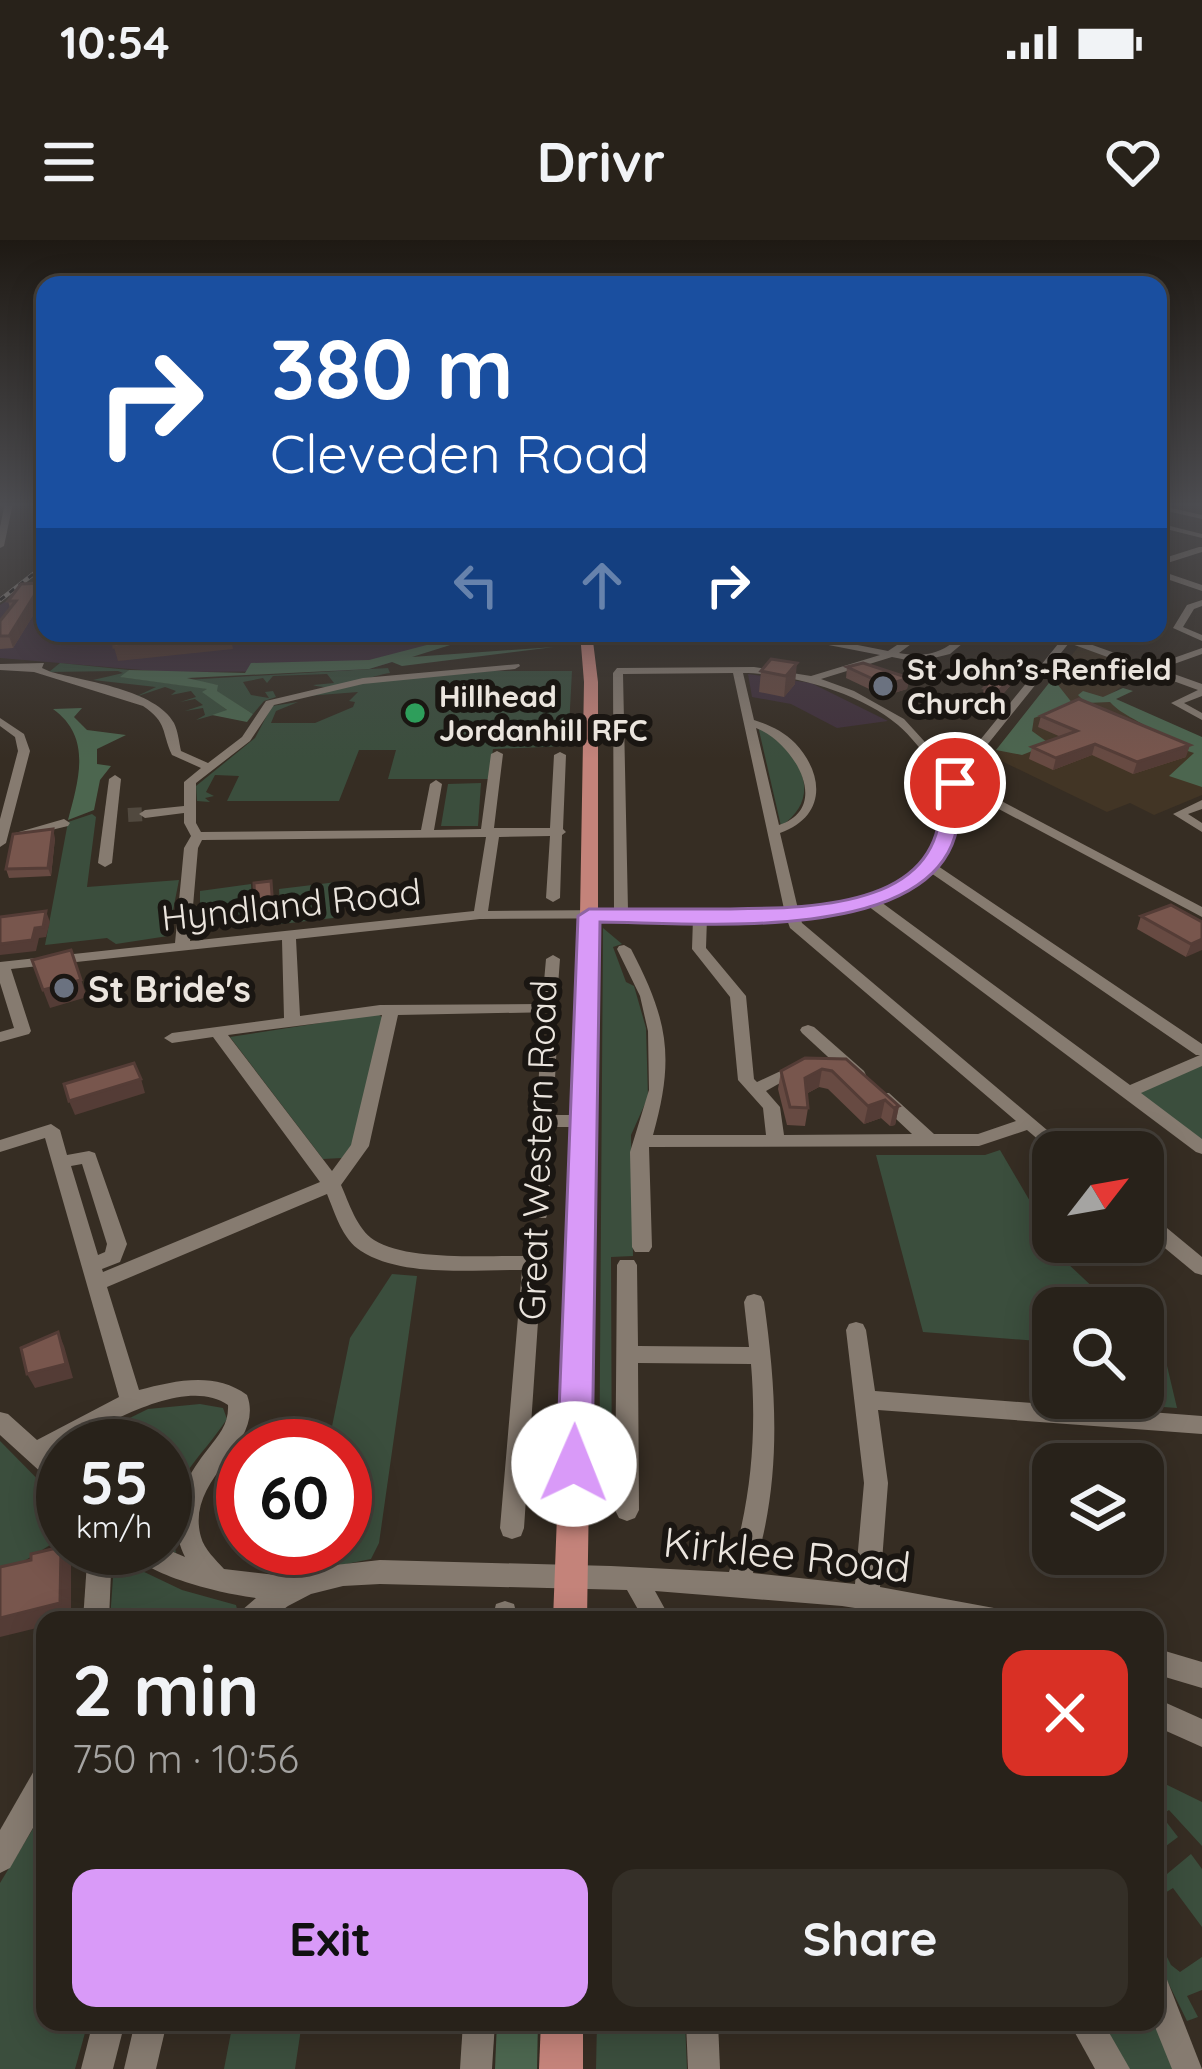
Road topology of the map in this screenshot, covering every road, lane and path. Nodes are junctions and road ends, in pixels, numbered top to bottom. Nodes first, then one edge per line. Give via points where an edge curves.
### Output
1 (1202, 603) edge
2 (1180, 630) junction
3 (1167, 631) edge
4 (1202, 638) edge
5 (587, 642) edge
6 (598, 642) edge
7 (833, 642) edge
8 (860, 642) edge
9 (908, 642) edge
10 (957, 642) edge
11 (1074, 642) edge
12 (1090, 642) edge
13 (855, 646) junction
14 (1202, 651) edge
15 (887, 656) junction
16 (515, 666) dead end
17 (0, 667) edge
18 (1152, 669) junction
19 (737, 670) junction
20 (811, 679) junction
21 (591, 682) junction
22 (1202, 690) edge
23 (1202, 717) edge
24 (0, 721) edge
25 (750, 722) junction
26 (20, 736) junction
27 (0, 739) edge
28 (496, 754) dead end
29 (560, 755) dead end
30 (208, 767) junction
31 (116, 779) dead end
32 (957, 779) junction
33 (17, 780) junction
34 (0, 782) edge
35 (436, 784) dead end
36 (1202, 804) edge
37 (188, 809) junction
38 (145, 814) tunnel mouth
39 (128, 815) tunnel mouth
40 (110, 817) junction
41 (1202, 828) edge
42 (773, 830) junction
43 (427, 832) junction
44 (490, 832) junction
45 (560, 832) junction
46 (2, 836) edge
47 (197, 836) junction
48 (105, 863) dead end
49 (928, 865) junction
50 (554, 898) dead end
51 (872, 902) junction
52 (1202, 913) edge
53 (791, 914) junction
54 (480, 915) junction
55 (589, 916) junction
56 (621, 916) junction
57 (700, 916) junction
58 (289, 934) junction
59 (182, 946) junction
60 (624, 949) dead end
61 (553, 959) dead end
62 (1, 966) edge
63 (392, 1010) junction
64 (292, 1022) junction
65 (23, 1030) junction
66 (808, 1030) dead end
67 (217, 1032) junction
68 (0, 1036) edge
69 (172, 1038) dead end
70 (549, 1042) dead end
71 (29, 1050) dead end
72 (1202, 1055) edge
73 (849, 1066) junction
74 (756, 1089) junction
75 (1128, 1092) junction
76 (583, 1120) junction
77 (545, 1121) junction
78 (1029, 1123) junction
79 (1039, 1131) edge
80 (776, 1139) junction
81 (929, 1140) junction
82 (640, 1141) junction
83 (0, 1146) edge
84 (1202, 1148) edge
85 (332, 1184) junction
86 (539, 1213) dead end
87 (1164, 1236) edge
88 (642, 1246) dead end
89 (627, 1265) dead end
90 (1202, 1268) edge
91 (94, 1274) junction
92 (754, 1302) dead end
93 (856, 1330) dead end
94 (627, 1354) junction
95 (761, 1356) junction
96 (131, 1400) junction
97 (868, 1400) junction
98 (96, 1419) edge
99 (0, 1420) edge
100 (1202, 1425) edge
101 (36, 1450) edge
102 (627, 1510) dead end
103 (512, 1528) dead end
104 (192, 1569) edge
105 (98, 1575) edge
106 (572, 1576) junction
107 (217, 1579) junction
108 (634, 1579) junction
109 (737, 1584) junction
110 (290, 1588) junction
111 (866, 1596) junction
112 (96, 1611) edge
113 (261, 1611) edge
114 (571, 1611) edge
115 (653, 1611) edge
116 (943, 1611) edge
117 (1164, 1664) edge
118 (1202, 1675) edge
119 (1164, 1716) edge
120 (1202, 1733) edge
121 (36, 1795) edge
122 (0, 1858) edge
123 (1164, 2010) edge
124 (107, 2031) edge
125 (149, 2031) edge
126 (478, 2031) edge
127 (562, 2031) edge
128 (702, 2031) edge
129 (1091, 2031) edge
130 (97, 2069) edge
131 (140, 2069) edge
132 (476, 2069) edge
133 (561, 2069) edge
134 (704, 2069) edge
135 (1114, 2069) edge
136 (1188, 2069) edge

1 - 2 street via 1190,607
2 - 3 street
2 - 4 street
5 - 21 main road, Great Western Road
6 - 21 main road, Great Western Road
7 - 13 street
8 - 13 street
9 - 15 street
10 - 15 street via 937,656
11 - 32 street
12 - 18 street
13 - 15 street
14 - 18 street
15 - 20 street
16 - 30 street via 280,698 246,739
17 - 30 street via 40,665 34,669 161,713 176,753
18 - 22 street
19 - 20 street
19 - 25 street
19 - 56 street via 619,671
20 - 32 street via 900,721
21 - 55 main road, Great Western Road
22 - 23 street via 1176,703
24 - 26 street
25 - 42 street
25 - 42 street via 791,744 809,770 805,806 791,825
26 - 27 street
26 - 33 street
28 - 44 street
29 - 45 street
30 - 37 street via 190,782
31 - 40 street
32 - 49 street via 952,818
32 - 52 street
33 - 34 street
33 - 46 street
35 - 43 street
36 - 41 street via 1179,814
37 - 38 street
37 - 47 street
39 - 40 street
40 - 48 street
42 - 53 street
43 - 44 street
43 - 47 street
44 - 45 street
44 - 54 street
45 - 50 street
47 - 59 street
49 - 51 street
49 - 72 street
51 - 53 street, Hyndland Road
51 - 75 street
53 - 57 street, Hyndland Road
53 - 78 street via 800,930
54 - 55 street, Hyndland Road
54 - 58 street, Hyndland Road
55 - 56 street, Hyndland Road
55 - 76 main road, Great Western Road
56 - 57 street, Hyndland Road
57 - 74 street via 699,949 738,996 746,1080
58 - 59 street, Hyndland Road
58 - 64 street
59 - 62 street, Hyndland Road
60 - 82 street via 656,1031 657,1090
61 - 63 street via 550,1010
62 - 65 street
63 - 64 street
63 - 85 street via 360,1145
64 - 67 street
65 - 68 street
65 - 71 street
66 - 73 street
67 - 69 street
67 - 85 street
70 - 77 street
72 - 75 street
73 - 74 street via 798,1066
73 - 81 street
74 - 80 street via 771,1108
75 - 84 street
76 - 77 street
76 - 106 main road, Great Western Road
77 - 86 street
78 - 79 street
78 - 81 street via 980,1140
80 - 81 street
80 - 82 street
82 - 88 street
83 - 91 street via 51,1130
85 - 91 street
85 - 103 street via 356,1235 387,1256 532,1263
87 - 90 street
89 - 94 street
91 - 96 street
92 - 95 street
93 - 97 street
94 - 95 street
94 - 102 street
95 - 109 street via 766,1467
96 - 98 street
96 - 107 street via 208,1389 239,1402 238,1428 204,1466 189,1509 190,1542
97 - 100 street
97 - 111 street via 875,1484
99 - 101 street
104 - 107 street
105 - 112 street
106 - 108 street, Kirklee Road
106 - 110 street, Kirklee Road via 350,1573
106 - 114 main road, Great Western Road
107 - 110 street
108 - 109 street, Kirklee Road
108 - 115 street
109 - 111 street, Kirklee Road
110 - 113 street
111 - 116 street, Kirklee Road
117 - 118 street
119 - 120 street
121 - 122 street
123 - 136 street
124 - 130 street
125 - 131 street
126 - 132 street
127 - 133 main road
128 - 134 street
129 - 135 street

